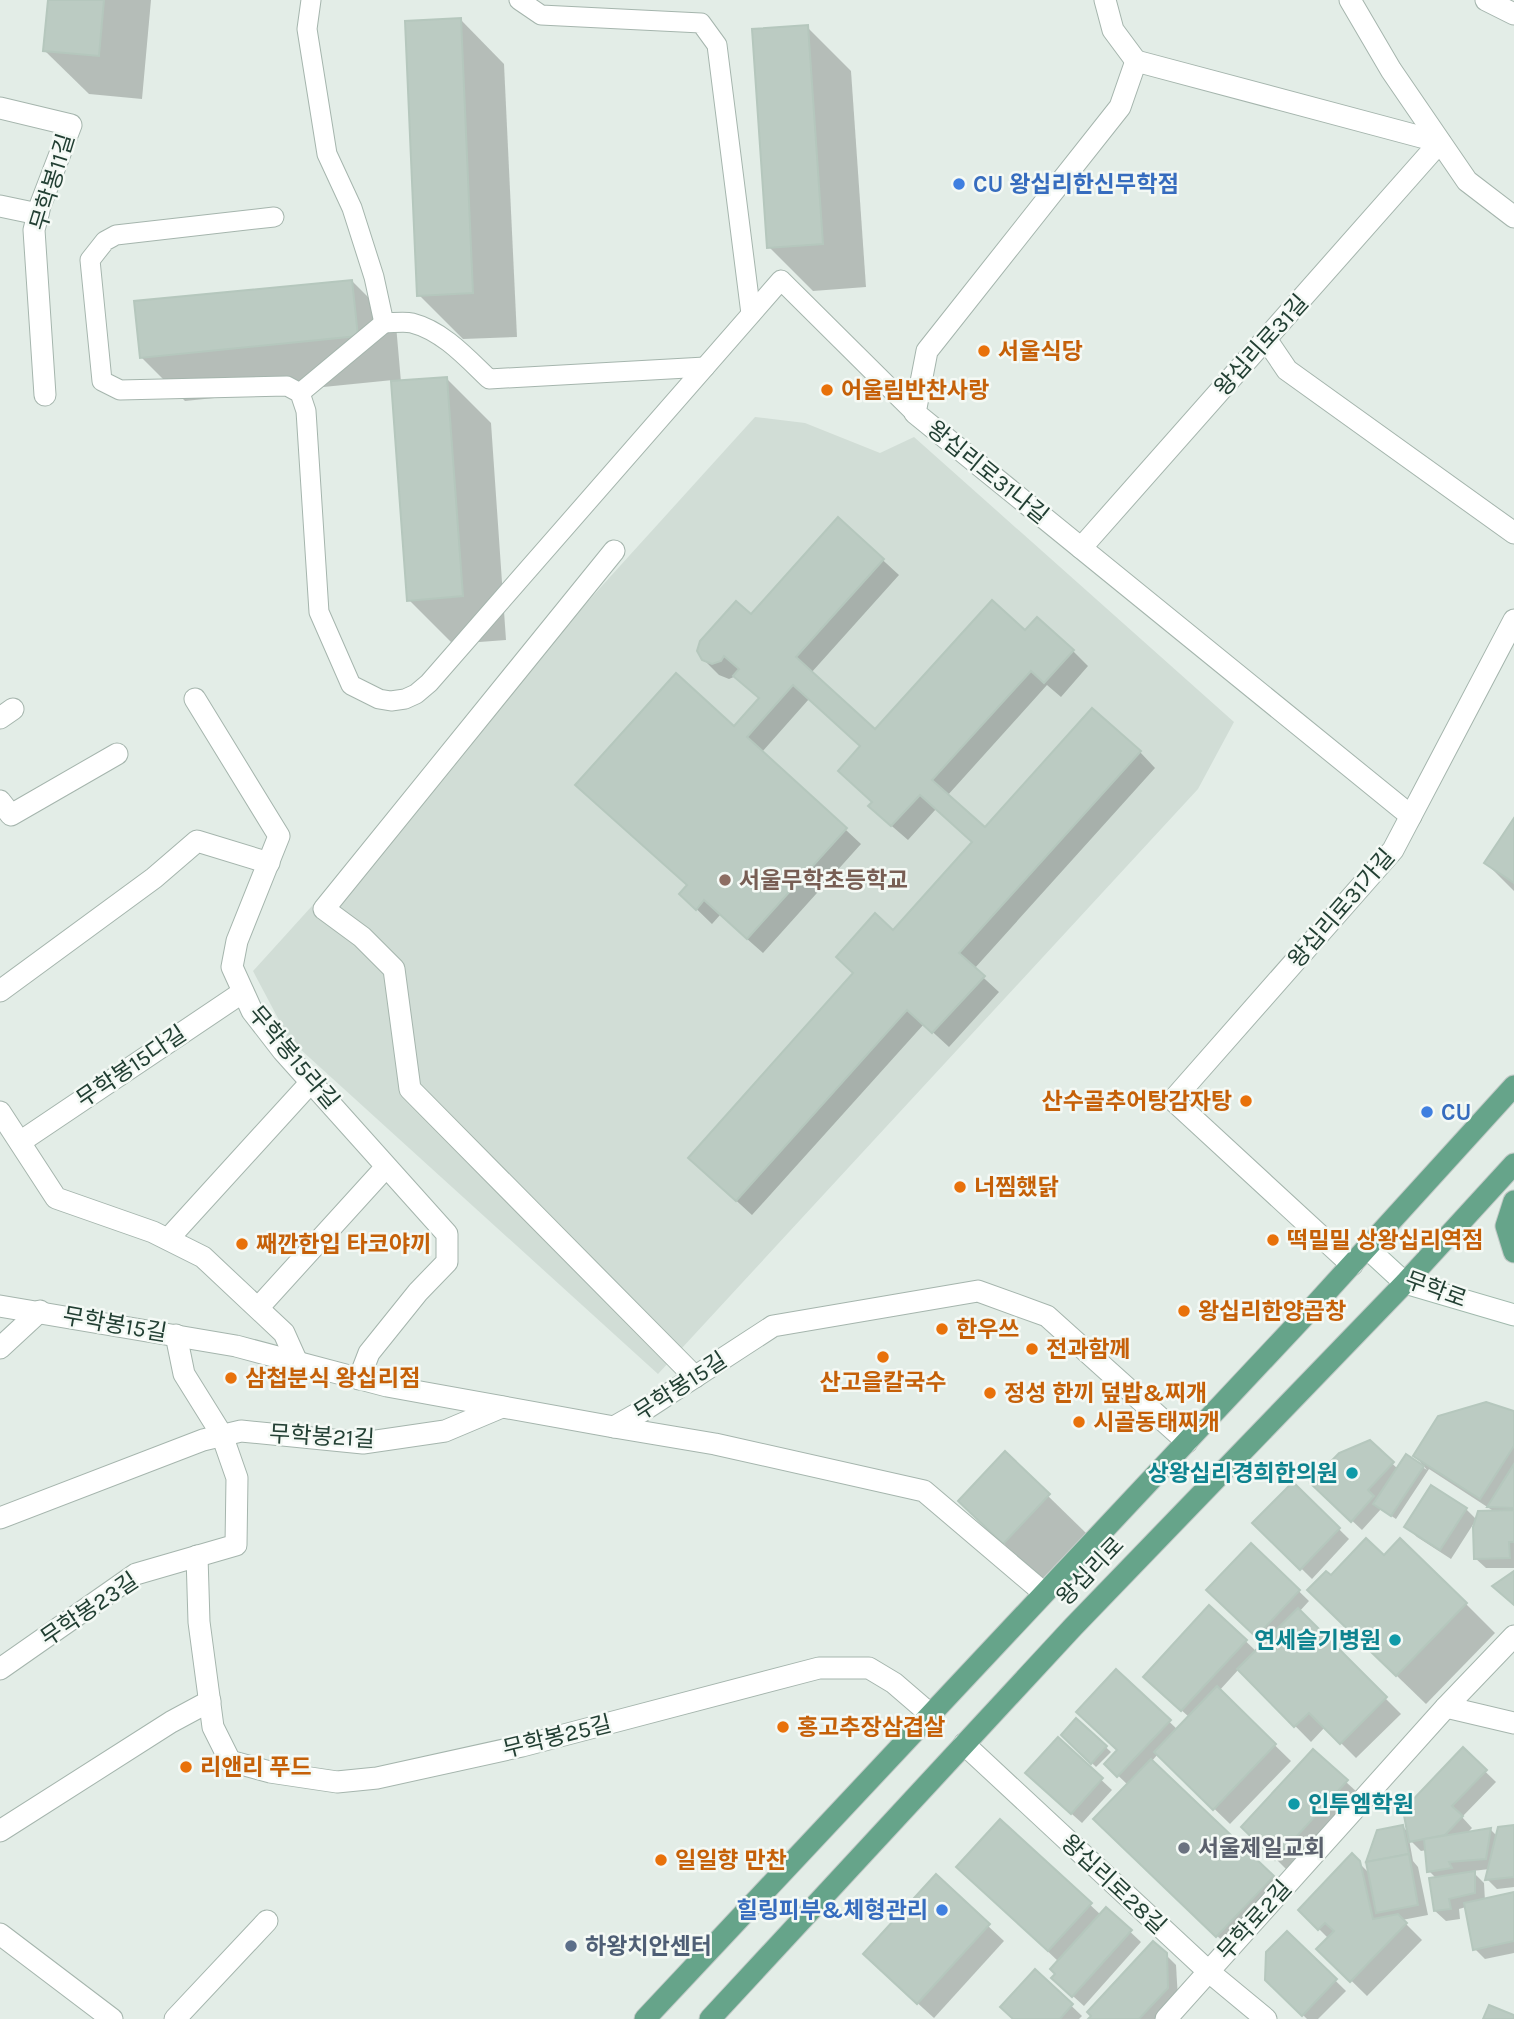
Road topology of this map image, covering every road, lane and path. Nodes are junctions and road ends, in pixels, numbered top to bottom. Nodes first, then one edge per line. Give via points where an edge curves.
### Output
1 (311, 0) edge
2 (519, 0) edge
3 (1105, 0) edge
4 (1350, 0) edge
5 (1486, 0) edge
6 (1514, 14) edge
7 (1136, 61) junction
8 (0, 108) edge
9 (1440, 142) junction
10 (0, 206) edge
11 (38, 214) junction
12 (274, 217) dead end
13 (1514, 217) edge
14 (751, 314) junction
15 (384, 323) junction
16 (1266, 339) junction
17 (705, 367) junction
18 (300, 393) junction
19 (45, 395) dead end
20 (915, 413) junction
21 (1514, 533) edge
22 (1080, 548) junction
23 (614, 551) dead end
24 (1514, 620) edge
25 (195, 699) dead end
26 (117, 754) dead end
27 (0, 801) edge
28 (1410, 816) junction
29 (270, 863) junction
30 (0, 990) edge
31 (243, 992) junction
32 (312, 1081) junction
33 (1514, 1086) edge
34 (0, 1112) edge
35 (20, 1142) junction
36 (1514, 1164) edge
37 (386, 1167) junction
38 (1514, 1201) edge
39 (168, 1239) junction
40 (1367, 1248) junction
41 (1514, 1252) edge
42 (1352, 1265) junction
43 (1405, 1283) junction
44 (0, 1306) edge
45 (258, 1308) junction
46 (40, 1311) junction
47 (1514, 1315) edge
48 (176, 1335) junction
49 (0, 1348) edge
50 (297, 1362) junction
51 (695, 1377) junction
52 (359, 1379) junction
53 (502, 1407) junction
54 (614, 1427) junction
55 (222, 1435) junction
56 (1187, 1442) junction
57 (0, 1518) edge
58 (197, 1556) junction
59 (1044, 1593) junction
60 (1514, 1636) edge
61 (0, 1669) edge
62 (210, 1701) junction
63 (1446, 1707) junction
64 (930, 1714) junction
65 (1514, 1723) edge
66 (964, 1744) junction
67 (0, 1831) edge
68 (267, 1921) dead end
69 (0, 1934) edge
70 (1208, 1971) junction
71 (113, 2019) edge
72 (175, 2019) edge
73 (645, 2019) edge
74 (710, 2019) edge
75 (1166, 2019) edge
76 (1266, 2019) edge

1 - 15 lane via 307,29 327,153 352,208
2 - 14 lane via 541,15 701,23 717,45
3 - 7 street via 1113,30
4 - 9 street
5 - 6 street
7 - 9 street
7 - 20 street, 왕십리로31나길 via 1120,107 927,351
8 - 11 street, 무학봉11길 via 71,125
9 - 13 street via 1466,181
9 - 16 street, 왕십리로31길
10 - 11 street
11 - 19 street, 무학봉11길 via 34,230
12 - 18 lane via 116,235 105,241 90,260 102,381 120,390 287,386
14 - 17 lane
14 - 20 lane via 781,280
15 - 17 lane via 411,323 434,334 453,345 489,379
15 - 18 lane
16 - 21 street via 1287,370
16 - 22 street, 왕십리로31길
17 - 18 lane via 429,682 416,694 391,701 351,685 319,612 306,411
20 - 22 street, 왕십리로31나길
22 - 28 street, 왕십리로31나길
23 - 51 street via 324,909 394,968 410,1089
24 - 28 street, 왕십리로31가길
25 - 29 street, 무학봉15라길 via 279,836
26 - 27 street via 11,815
28 - 42 street, 왕십리로31가길 via 1393,849 1173,1100
29 - 30 street via 197,841 154,878
29 - 31 street, 무학봉15라길 via 237,941 232,967
31 - 32 street, 무학봉15라길 via 283,1051
31 - 35 street, 무학봉15다길
32 - 37 street, 무학봉15라길
32 - 39 street
33 - 40 main road, 왕십리로
34 - 35 street
35 - 39 street via 56,1198
36 - 43 main road, 왕십리로
37 - 45 street
37 - 52 street, 무학봉15라길 via 447,1234 447,1262 369,1353
38 - 41 main road via 1506,1226
39 - 45 street via 204,1257
40 - 42 main road, 왕십리로
40 - 43 street, 무학로
42 - 56 main road, 왕십리로
43 - 47 street, 무학로
43 - 66 main road, 왕십리로
44 - 46 street, 무학봉15길
45 - 50 street via 285,1333
46 - 48 street, 무학봉15길
46 - 49 street, 무학봉15길
48 - 50 street, 무학봉15길
48 - 55 street via 184,1374
50 - 52 street, 무학봉15길
51 - 54 street, 무학봉15길
51 - 56 street, 무학봉15길 via 773,1326 978,1291 1047,1316
52 - 53 street, 무학봉15길
53 - 54 street, 무학봉15길
53 - 55 street, 무학봉21길 via 445,1431 363,1443 241,1430
54 - 59 street, 왕십리로 via 715,1444 924,1491
55 - 57 street, 무학봉21길
55 - 58 street, 무학봉23길 via 237,1478 236,1545
56 - 59 main road, 왕십리로
58 - 61 street, 무학봉23길 via 136,1574
58 - 62 street, 무학봉25길 via 199,1622
59 - 64 main road, 왕십리로
60 - 63 street, 무학로2길
62 - 64 street, 무학봉25길 via 213,1727 230,1761 338,1782 377,1778 522,1746 819,1668 869,1668
62 - 67 street
63 - 65 street
63 - 70 street, 무학로2길
64 - 73 main road, 왕십리로
66 - 70 street, 왕십리로28길
66 - 74 main road, 왕십리로
68 - 72 street
69 - 71 street
70 - 75 street, 무학로2길
70 - 76 street, 왕십리로28길

